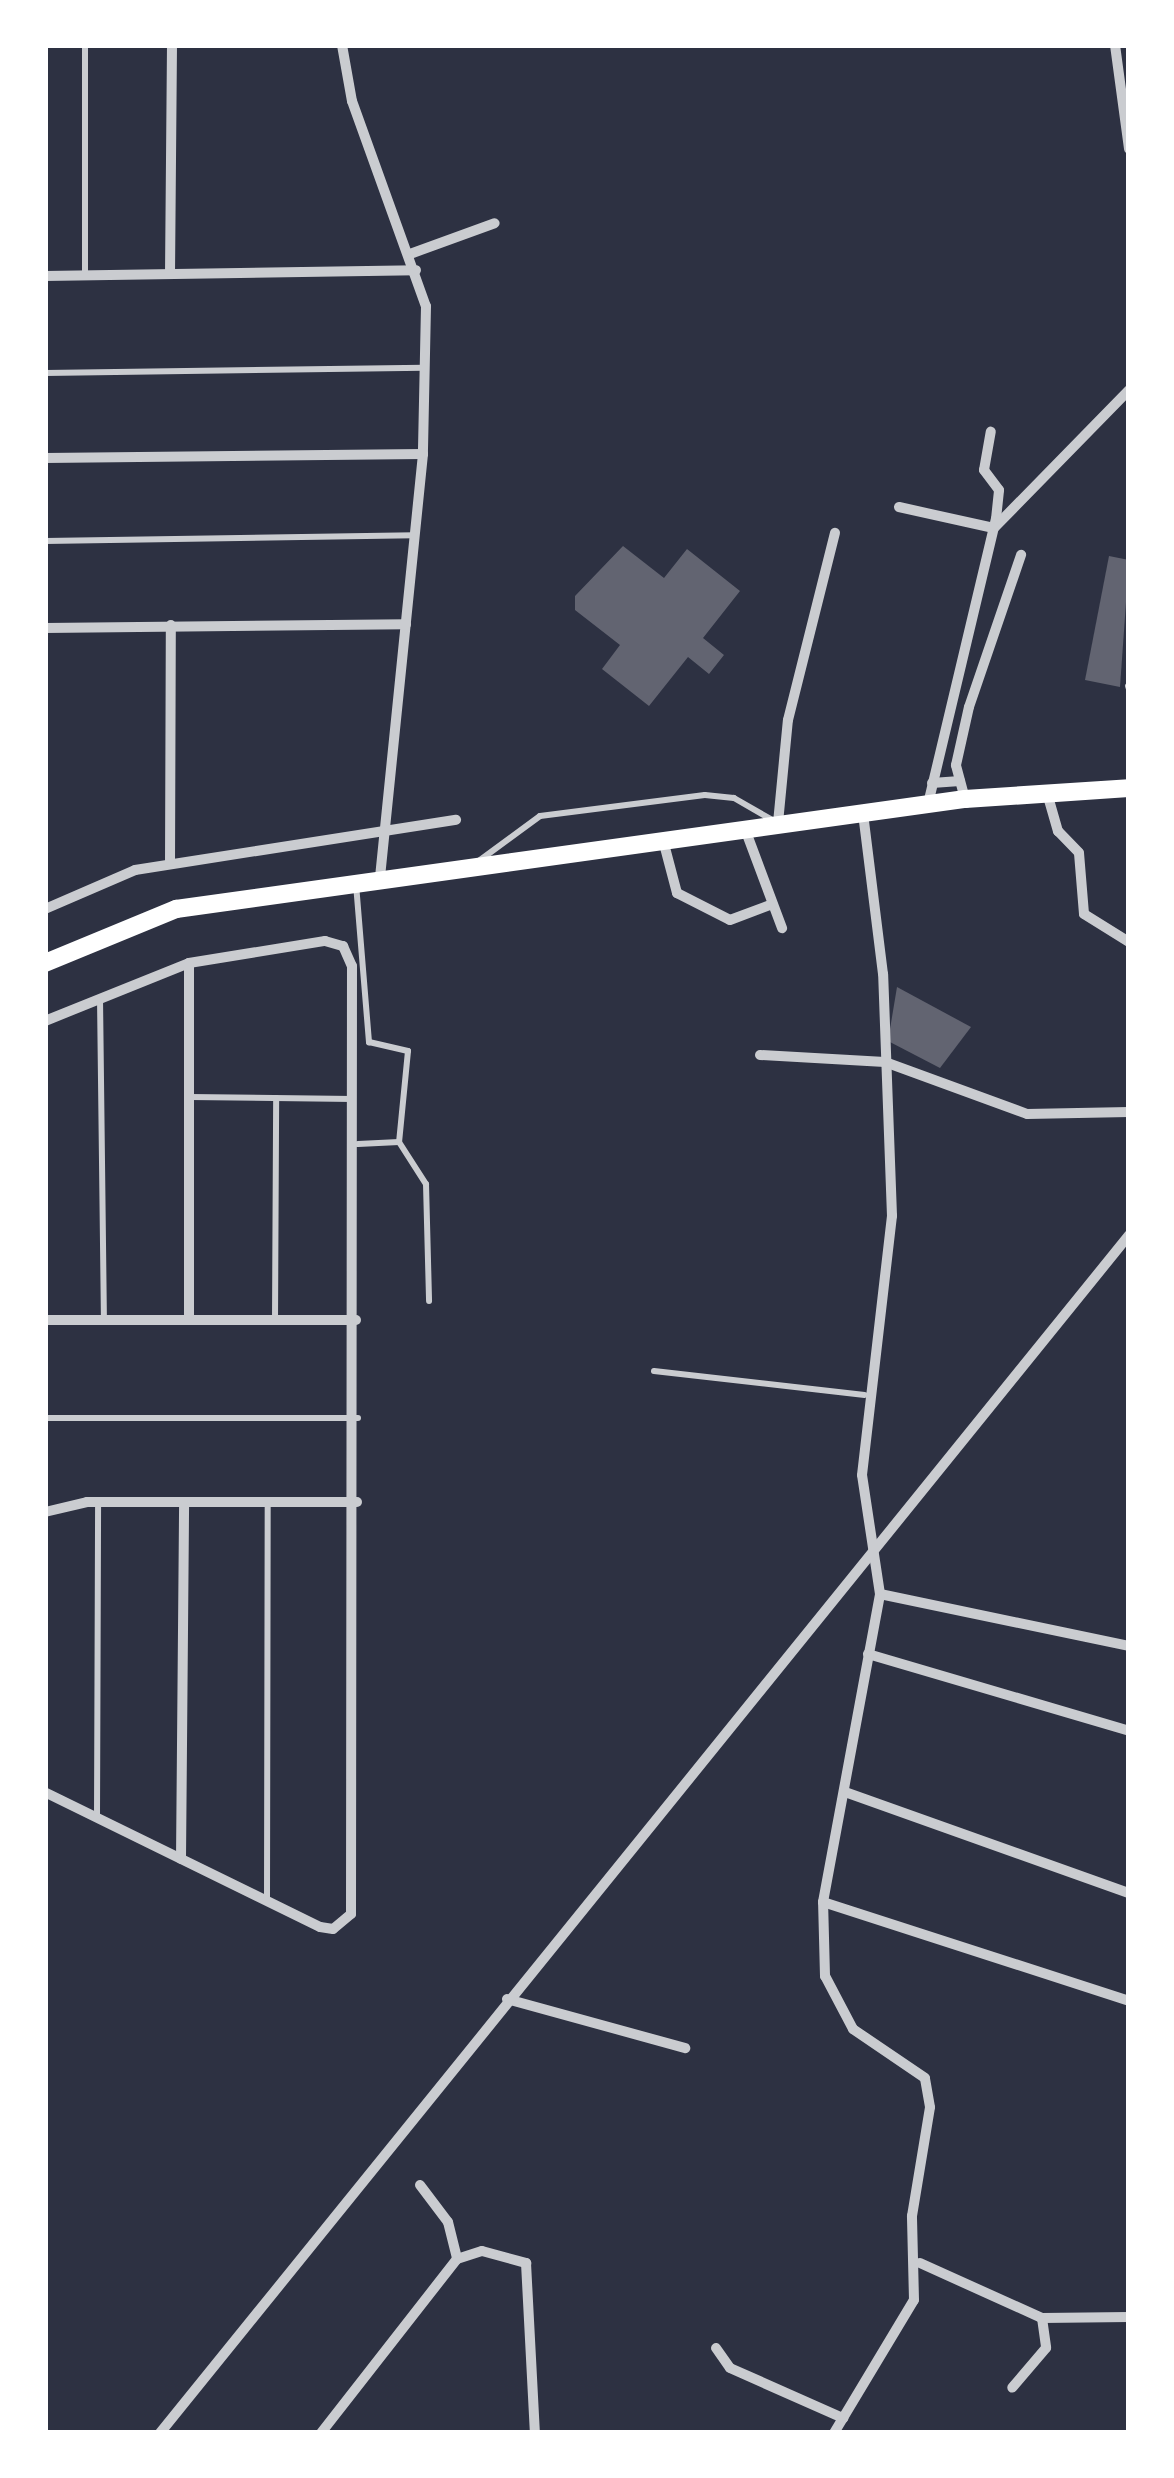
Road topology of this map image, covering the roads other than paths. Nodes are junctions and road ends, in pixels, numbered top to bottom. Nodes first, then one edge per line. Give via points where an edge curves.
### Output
1 (85, 45) edge
2 (172, 45) edge
3 (342, 45) edge
4 (1115, 45) edge
5 (1129, 148) edge
6 (495, 223) dead end
7 (410, 254) junction
8 (416, 270) junction
9 (170, 274) junction
10 (85, 275) junction
11 (45, 276) edge
12 (425, 368) junction
13 (45, 373) edge
14 (1129, 390) edge
15 (991, 432) dead end
16 (423, 454) junction
17 (45, 458) edge
18 (899, 507) dead end
19 (994, 528) junction
20 (835, 532) dead end
21 (415, 536) junction
22 (45, 541) edge
23 (1021, 555) dead end
24 (406, 624) junction
25 (171, 625) junction
26 (45, 628) edge
27 (969, 642) junction
28 (995, 648) junction
29 (932, 783) junction
30 (1129, 788) edge
31 (962, 790) junction
32 (1046, 792) junction
33 (928, 804) junction
34 (863, 814) junction
35 (456, 820) dead end
36 (778, 823) junction
37 (745, 828) junction
38 (386, 838) junction
39 (662, 839) junction
40 (170, 864) junction
41 (475, 864) junction
42 (380, 878) junction
43 (356, 883) junction
44 (770, 905) junction
45 (45, 909) edge
46 (782, 928) dead end
47 (1129, 942) edge
48 (45, 963) edge
49 (189, 963) junction
50 (100, 997) junction
51 (45, 1021) edge
52 (760, 1054) dead end
53 (886, 1062) junction
54 (189, 1097) junction
55 (276, 1098) junction
56 (356, 1099) junction
57 (1129, 1112) edge
58 (399, 1142) junction
59 (358, 1144) junction
60 (1129, 1235) edge
61 (429, 1301) dead end
62 (45, 1320) edge
63 (104, 1320) junction
64 (189, 1320) junction
65 (274, 1320) junction
66 (356, 1320) junction
67 (654, 1371) dead end
68 (865, 1395) junction
69 (45, 1418) edge
70 (358, 1418) junction
71 (98, 1502) junction
72 (184, 1502) junction
73 (268, 1502) junction
74 (357, 1502) junction
75 (45, 1512) edge
76 (875, 1558) junction
77 (880, 1594) junction
78 (1129, 1646) edge
79 (868, 1654) junction
80 (1129, 1732) edge
81 (45, 1792) edge
82 (845, 1792) junction
83 (98, 1818) junction
84 (182, 1858) junction
85 (1129, 1893) edge
86 (267, 1901) junction
87 (823, 1902) junction
88 (507, 1999) junction
89 (1129, 2002) edge
90 (684, 2048) dead end
91 (420, 2185) dead end
92 (457, 2259) junction
93 (920, 2263) junction
94 (1129, 2317) edge
95 (1042, 2318) junction
96 (716, 2348) dead end
97 (1012, 2388) dead end
98 (843, 2418) junction
99 (160, 2433) edge
100 (321, 2433) edge
101 (535, 2433) edge
102 (834, 2433) edge

1 - 10 lane
2 - 9 street
3 - 7 street via 352,101
4 - 5 street
6 - 7 street
7 - 8 street
8 - 9 street
8 - 12 street via 426,306
9 - 10 street
10 - 11 street
12 - 13 lane
12 - 16 street
14 - 19 street
15 - 19 street via 984,470 999,490
16 - 17 street
16 - 21 street
18 - 19 street
19 - 27 street
20 - 36 street via 788,720
21 - 22 lane
21 - 24 street
23 - 28 street
24 - 25 street
24 - 38 street
25 - 26 street
25 - 40 street
27 - 28 street
27 - 29 street
28 - 31 street via 969,707
29 - 31 street
29 - 33 street
30 - 32 main road
31 - 32 main road
31 - 33 main road
32 - 47 street via 1058,831 1079,854 1084,914
33 - 34 main road
34 - 36 main road
34 - 53 street
35 - 38 street
36 - 37 main road
36 - 41 lane via 734,798 705,795 540,816
37 - 39 main road
37 - 44 street
38 - 40 street
38 - 42 street
39 - 41 main road
39 - 44 street via 677,893 730,920
40 - 45 street
41 - 42 main road
42 - 43 main road
43 - 48 main road via 176,910
43 - 58 lane via 369,1042 408,1050
44 - 46 street
49 - 50 street
49 - 54 street
49 - 56 street via 343,946
50 - 51 street
50 - 63 lane
52 - 53 street
53 - 57 street via 1027,1114
53 - 68 street via 892,1216
54 - 55 lane
54 - 64 street
55 - 56 lane
55 - 65 lane
56 - 59 street
58 - 59 lane
58 - 61 lane via 426,1184 435,1258
59 - 66 street
60 - 76 street
62 - 63 street
63 - 64 street
64 - 65 street
65 - 66 street
66 - 70 street
67 - 68 lane
68 - 76 street via 862,1475
69 - 70 lane
70 - 74 street
71 - 72 street
71 - 75 street
71 - 83 lane
72 - 73 street
72 - 84 street
73 - 74 street
73 - 86 lane
74 - 86 street via 351,1914 333,1930
76 - 77 street
76 - 88 street via 822,1606
77 - 78 street
77 - 79 street
79 - 80 street
79 - 82 street
81 - 83 street
82 - 85 street
82 - 87 street
83 - 84 street
84 - 86 street
87 - 89 street
87 - 93 street via 832,2002 853,2029 924,2078 927,2152 912,2216
88 - 90 street
88 - 99 street
91 - 92 street via 448,2222
92 - 100 street
92 - 101 street via 482,2251 526,2263
93 - 95 street
93 - 98 street via 914,2300
94 - 95 street
95 - 97 street via 1046,2348
96 - 98 street via 730,2368
98 - 102 street

